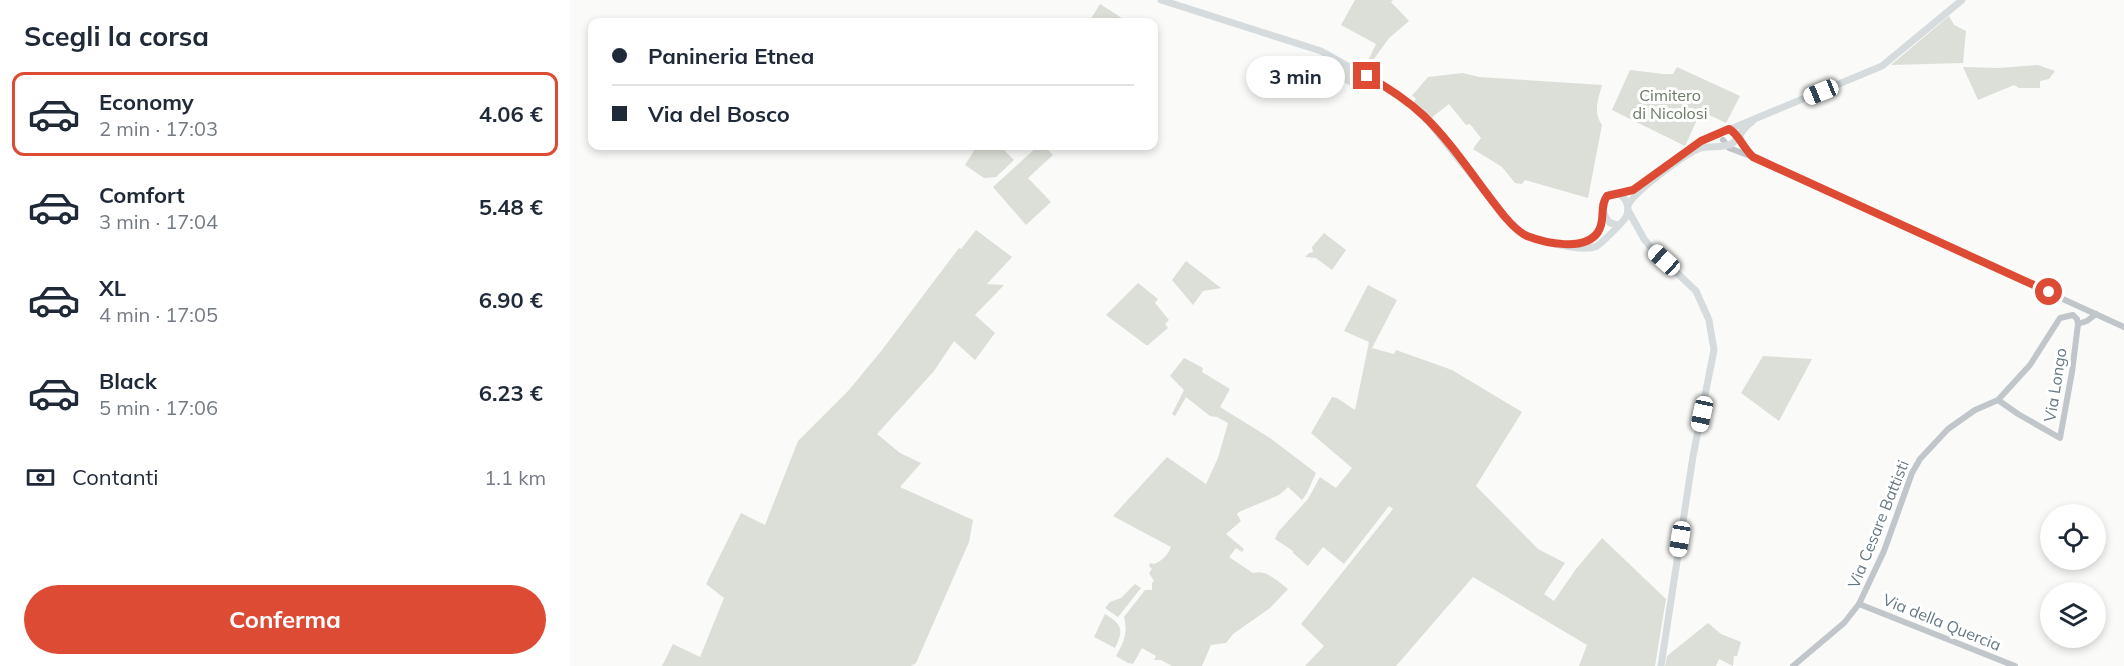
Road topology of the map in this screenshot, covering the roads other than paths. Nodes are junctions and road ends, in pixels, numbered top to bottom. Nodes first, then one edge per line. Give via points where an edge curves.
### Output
1 (1161, 0) edge
2 (1962, 0) edge
3 (1768, 114) junction
4 (1726, 130) junction
5 (1732, 141) junction
6 (1753, 157) junction
7 (1617, 194) junction
8 (1628, 208) junction
9 (1603, 214) junction
10 (1619, 224) junction
11 (1644, 239) junction
12 (1562, 244) junction
13 (2086, 309) junction
14 (2096, 314) junction
15 (2077, 321) junction
16 (2124, 327) edge
17 (1998, 400) junction
18 (1859, 604) junction
19 (1661, 666) edge
20 (1793, 666) edge
21 (2015, 666) edge

1 - 12 main road via 1321,51 1375,80 1429,122 1516,229 1527,236
2 - 3 main road via 1882,66
3 - 4 main road
3 - 5 main road via 1750,123
4 - 5 main road via 1732,130
4 - 5 main road via 1722,136
4 - 7 main road via 1701,141 1633,190
5 - 6 street
5 - 6 street
5 - 8 main road via 1687,155 1637,192
6 - 13 street
7 - 8 main road via 1624,198
7 - 9 main road via 1611,194 1602,203
8 - 10 main road via 1626,218
8 - 11 main road
9 - 10 main road via 1610,223
9 - 12 main road via 1599,231 1592,239
10 - 11 main road via 1630,227
10 - 12 main road via 1592,248
11 - 19 main road via 1696,291 1709,320 1714,350
13 - 14 street
13 - 15 street
14 - 15 street via 2087,321
14 - 16 street
15 - 17 street, Via Cesare Battisti via 2073,315 2060,318 2030,364
15 - 17 street, Via Longo via 2060,438
17 - 18 street, Via Cesare Battisti via 1948,429 1920,459
18 - 20 street, Via Cesare Battisti via 1844,623
18 - 21 street, Via della Quercia

